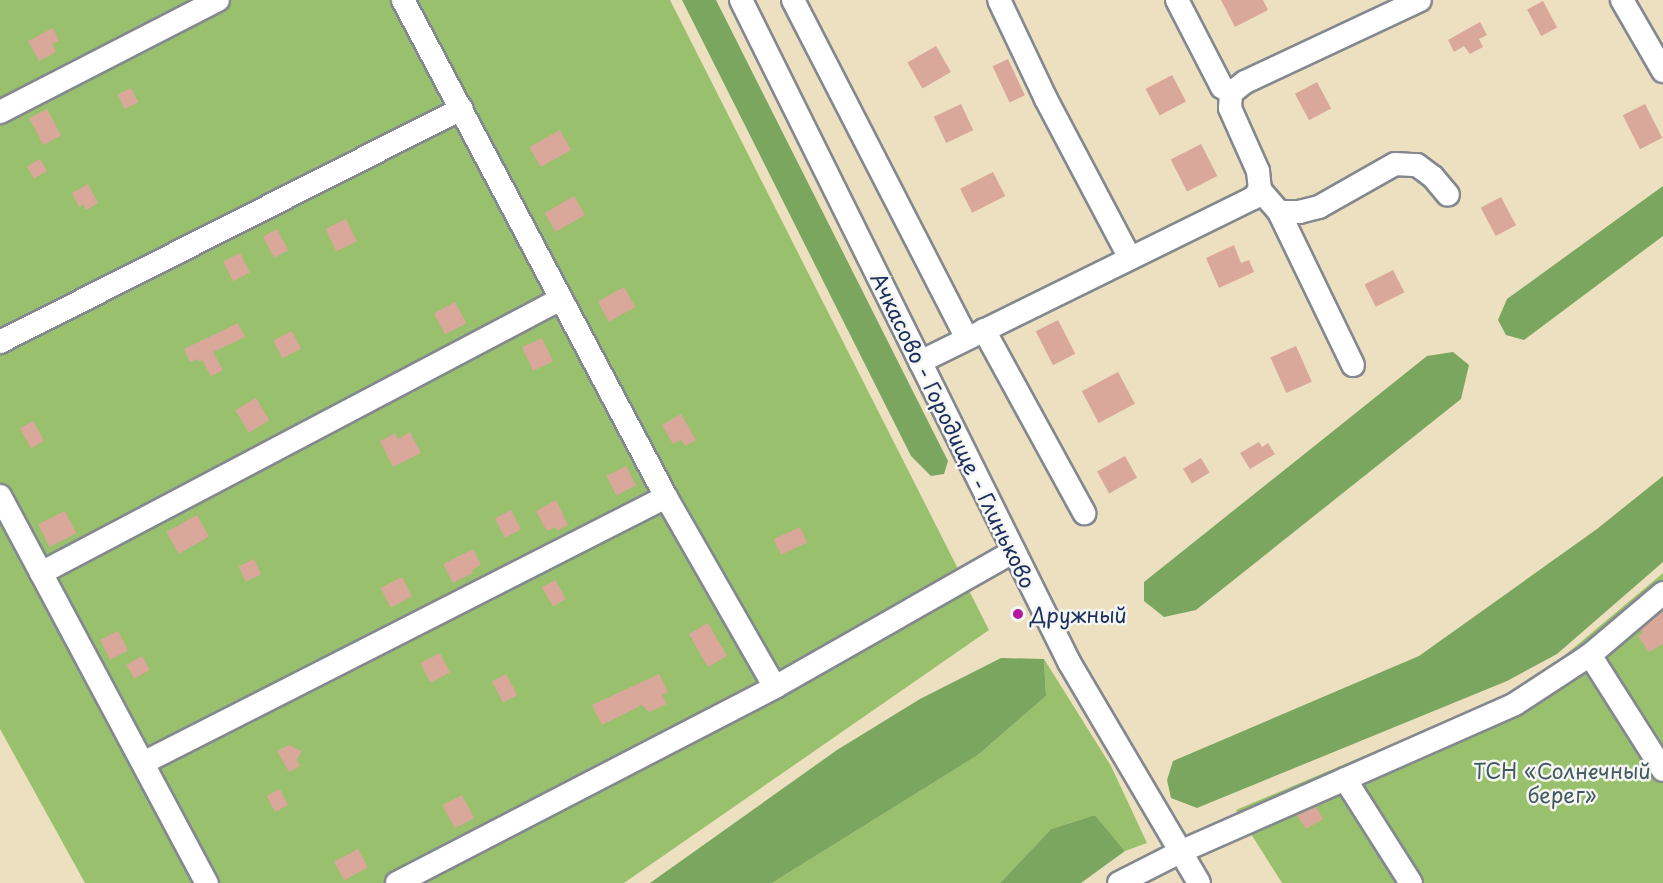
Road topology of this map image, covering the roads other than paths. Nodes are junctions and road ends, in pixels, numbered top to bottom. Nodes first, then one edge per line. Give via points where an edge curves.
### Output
1 (218, 0) edge
2 (404, 0) edge
3 (741, 0) edge
4 (793, 0) edge
5 (999, 0) edge
6 (1177, 0) edge
7 (1420, 0) edge
8 (1622, 0) edge
9 (1663, 71) edge
10 (1231, 93) junction
11 (461, 110) junction
12 (0, 112) edge
13 (1260, 190) junction
14 (1448, 195) dead end
15 (1279, 212) junction
16 (1130, 258) junction
17 (561, 299) junction
18 (976, 334) junction
19 (0, 342) edge
20 (920, 362) junction
21 (1353, 365) dead end
22 (0, 496) edge
23 (666, 497) junction
24 (1084, 513) dead end
25 (1014, 551) junction
26 (41, 573) junction
27 (1663, 592) edge
28 (1590, 655) junction
29 (775, 687) junction
30 (143, 763) junction
31 (1663, 770) edge
32 (1346, 779) junction
33 (1180, 852) junction
34 (207, 883) edge
35 (397, 883) edge
36 (1119, 883) edge
37 (1199, 883) edge
38 (1411, 883) edge

1 - 12 street
2 - 11 street
3 - 20 street, Ачкасово - Городище - Глиньково
4 - 18 street
5 - 16 street
6 - 10 street via 1222,87
7 - 10 street via 1245,82
8 - 9 street
10 - 13 street via 1230,108 1258,171
11 - 17 street
11 - 19 street
13 - 15 street
13 - 16 street via 1253,198
14 - 15 street via 1417,165 1395,164 1319,207
15 - 21 street
16 - 18 street
17 - 23 street
17 - 26 street
18 - 20 street
18 - 24 street
20 - 25 street, Ачкасово - Городище - Глиньково
22 - 26 street
23 - 29 street
23 - 30 street
25 - 29 street
25 - 33 street, Ачкасово - Городище - Глиньково via 1069,662
26 - 30 street
27 - 28 street
28 - 31 street
28 - 32 street via 1515,705
29 - 35 street
30 - 34 street
32 - 33 street
32 - 38 street
33 - 36 street
33 - 37 street, Ачкасово - Городище - Глиньково

